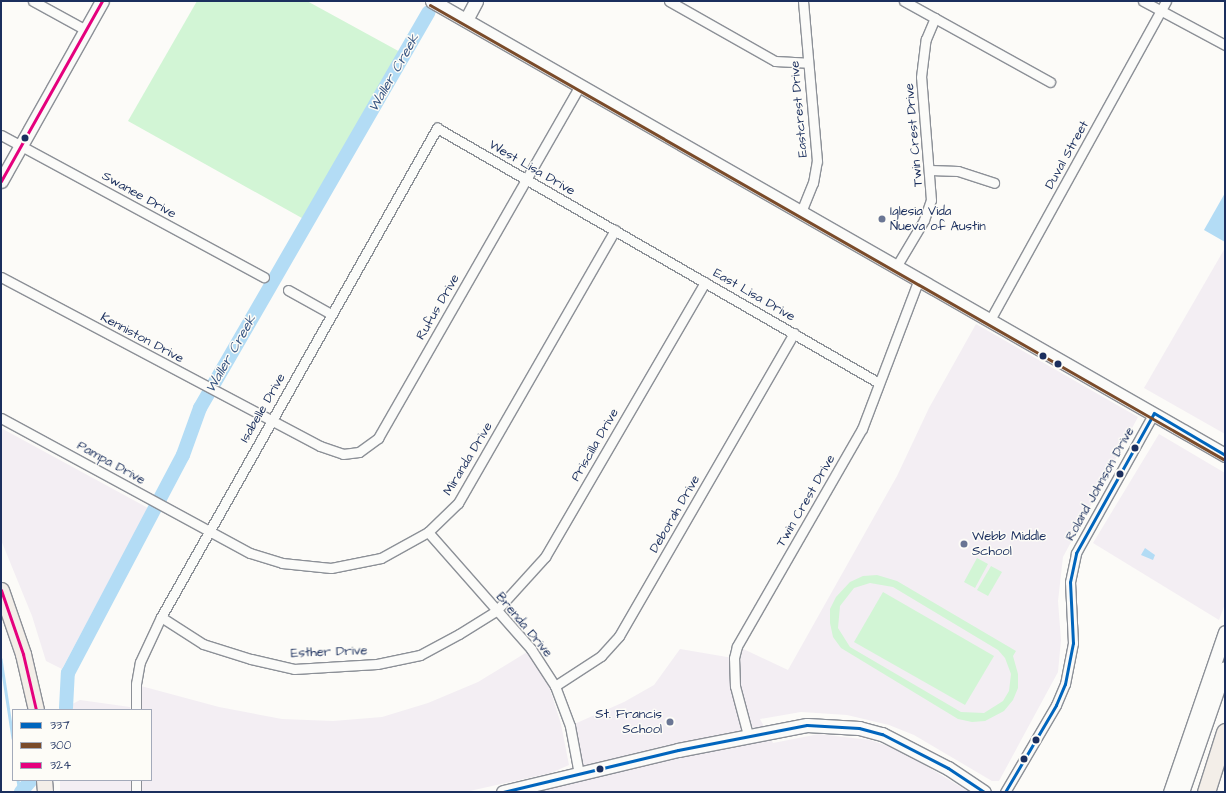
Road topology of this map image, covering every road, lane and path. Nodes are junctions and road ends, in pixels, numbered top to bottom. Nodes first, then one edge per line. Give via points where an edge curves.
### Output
1 (33, 1) edge
2 (102, 1) edge
3 (432, 1) edge
4 (476, 1) edge
5 (669, 1) edge
6 (803, 1) edge
7 (904, 1) edge
8 (1143, 1) edge
9 (1166, 1) edge
10 (1160, 11) junction
11 (935, 18) junction
12 (466, 20) junction
13 (86, 30) junction
14 (1225, 45) edge
15 (808, 63) junction
16 (1050, 82) dead end
17 (580, 85) junction
18 (437, 128) joint
19 (1, 135) edge
20 (21, 146) junction
21 (930, 170) junction
22 (527, 179) junction
23 (1, 181) edge
24 (994, 183) dead end
25 (801, 212) junction
26 (615, 230) junction
27 (896, 267) junction
28 (1, 276) edge
29 (264, 277) dead end
30 (919, 279) junction
31 (705, 282) junction
32 (288, 290) dead end
33 (331, 314) junction
34 (990, 320) junction
35 (794, 333) junction
36 (880, 383) junction
37 (1154, 413) junction
38 (1, 418) edge
39 (270, 421) junction
40 (1225, 455) edge
41 (208, 530) junction
42 (428, 532) junction
43 (1, 590) edge
44 (496, 611) junction
45 (161, 617) junction
46 (1225, 632) edge
47 (1225, 668) edge
48 (555, 686) junction
49 (36, 709) edge
50 (136, 709) edge
51 (1225, 732) edge
52 (748, 735) junction
53 (579, 774) junction
54 (44, 781) edge
55 (136, 781) edge
56 (45, 792) edge
57 (136, 792) edge
58 (503, 792) edge
59 (984, 792) edge
60 (1005, 792) edge
61 (1170, 792) edge
62 (1182, 792) edge
63 (1206, 792) edge

1 - 13 street
2 - 13 street
3 - 12 street
4 - 12 street
5 - 15 street via 775,61
6 - 15 street, Eastcrest Drive
7 - 11 street
8 - 10 street
9 - 10 street, Duval Street
10 - 14 street
10 - 34 street, Duval Street
11 - 16 street
11 - 21 street, Twin Crest Drive via 926,40 921,77
12 - 17 street
13 - 20 street
15 - 25 street, Eastcrest Drive via 817,161 813,183
17 - 22 street, Rufus Drive
17 - 25 street
18 - 22 street, West Lisa Drive
18 - 33 street, Isabelle Drive
19 - 20 street, Swanee Drive
20 - 23 street
20 - 29 street, Swanee Drive
21 - 24 street via 958,171
21 - 27 street, Twin Crest Drive via 932,190 928,208
22 - 26 street, West Lisa Drive
22 - 39 street, Rufus Drive via 378,438 359,452 343,454 320,446
25 - 27 street
26 - 31 street, East Lisa Drive
26 - 42 street, Miranda Drive via 470,486 458,503
27 - 30 street
28 - 39 street, Kenniston Drive
30 - 34 street
30 - 36 street, Twin Crest Drive
31 - 35 street, East Lisa Drive
31 - 44 street, Priscilla Drive via 545,557
32 - 33 street
33 - 39 street, Isabelle Drive
34 - 37 street
35 - 36 street, East Lisa Drive
35 - 48 street, Deborah Drive via 619,636 601,656
36 - 52 street, Twin Crest Drive via 862,429 737,646 733,667 735,686
37 - 40 street
37 - 60 street, Roland Johnson Drive via 1076,553 1070,582 1073,643 1065,684 1056,705
38 - 41 street, Pampa Drive
39 - 41 street, Isabelle Drive
41 - 42 street, Miranda Drive via 250,553 282,563 331,568 381,558
41 - 45 street, Isabelle Drive
42 - 44 street, Brenda Drive
43 - 49 main road via 23,654
44 - 45 street, Esther Drive via 420,655 377,664 294,669 203,644
44 - 48 street, Brenda Drive via 531,649
45 - 50 street, Isabelle Drive via 140,662 136,684
46 - 61 street
47 - 62 street
48 - 53 street, Brenda Drive via 570,726
51 - 63 highway
52 - 53 street
52 - 59 street via 807,725 859,728 897,740
53 - 58 street
54 - 56 main road
55 - 57 street

